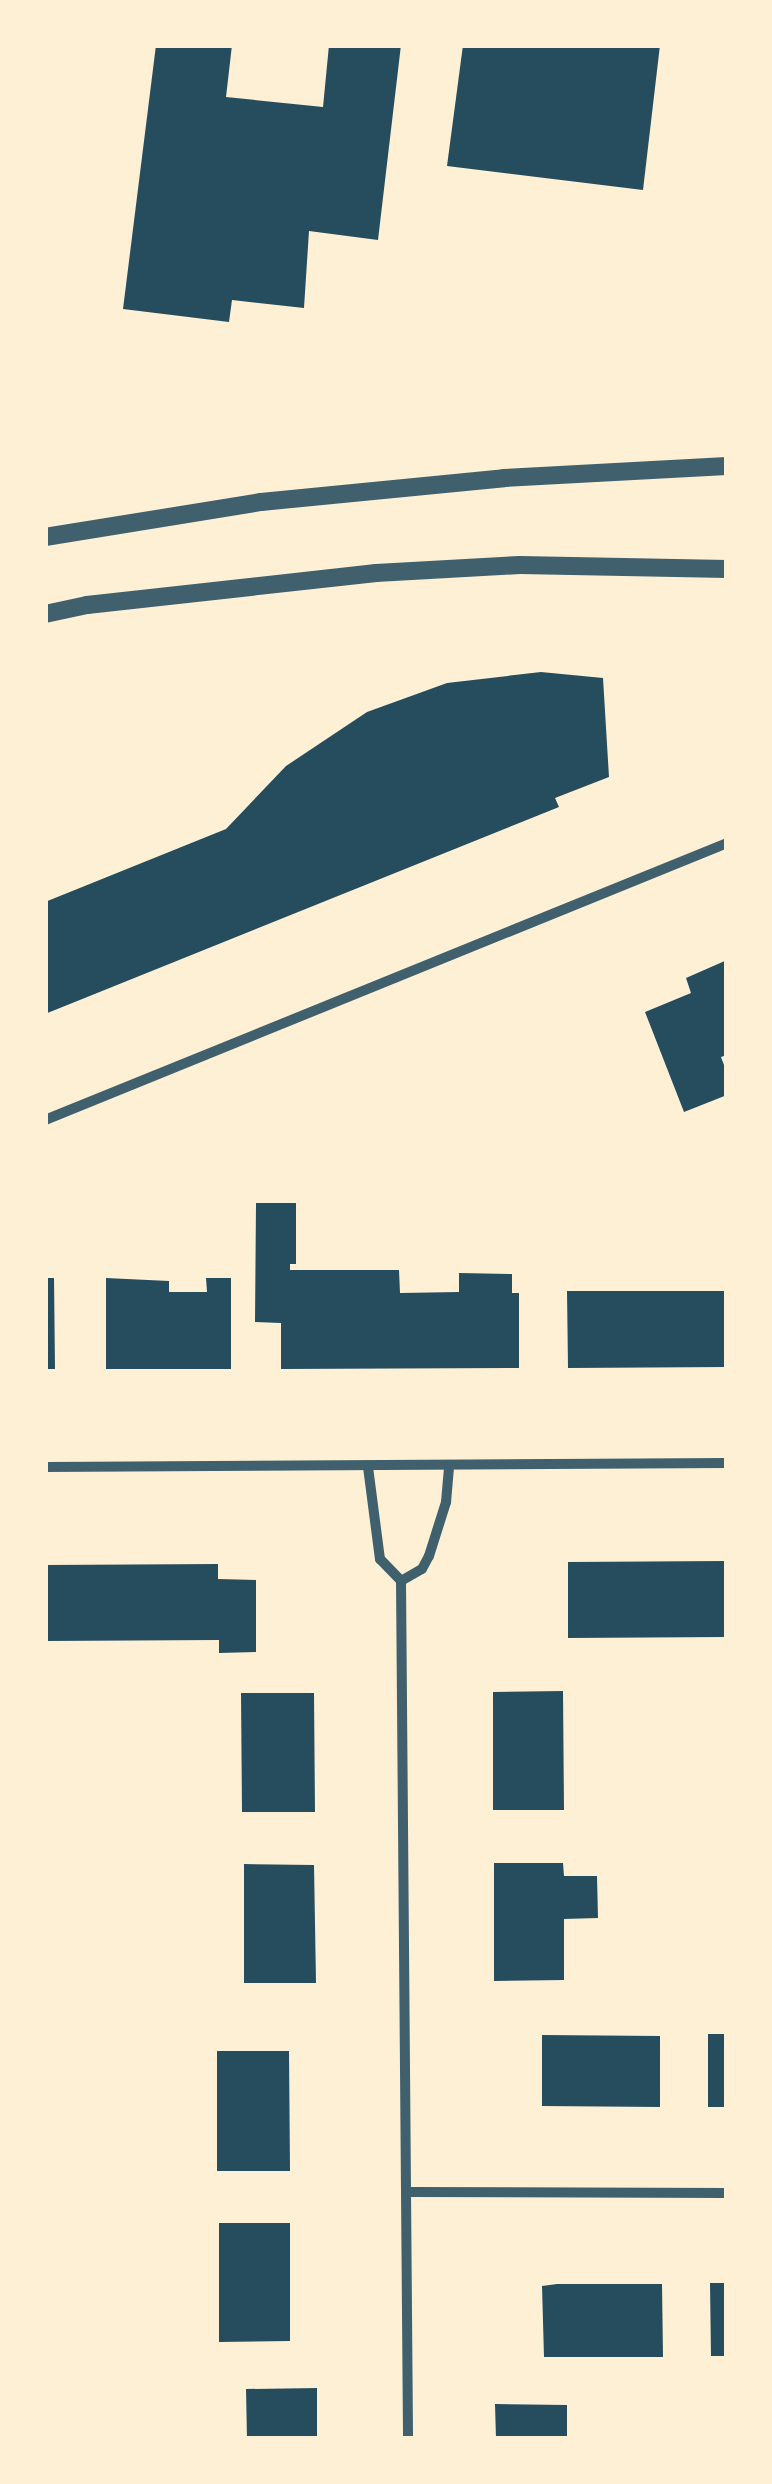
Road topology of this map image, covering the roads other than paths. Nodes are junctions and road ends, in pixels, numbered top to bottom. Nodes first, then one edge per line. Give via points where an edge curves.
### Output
1 (727, 466) edge
2 (45, 537) edge
3 (727, 569) edge
4 (45, 614) edge
5 (727, 844) edge
6 (45, 1120) edge
7 (727, 1463) edge
8 (450, 1466) junction
9 (45, 1467) edge
10 (368, 1467) junction
11 (401, 1582) junction
12 (408, 2192) junction
13 (727, 2192) edge
14 (408, 2439) edge

1 - 2 street via 504,478 261,502
3 - 4 street via 520,565 376,572
5 - 6 street
7 - 8 street
8 - 10 street
8 - 11 street via 429,1556
9 - 10 street
10 - 11 street via 380,1559
11 - 12 street
12 - 13 street
12 - 14 street

